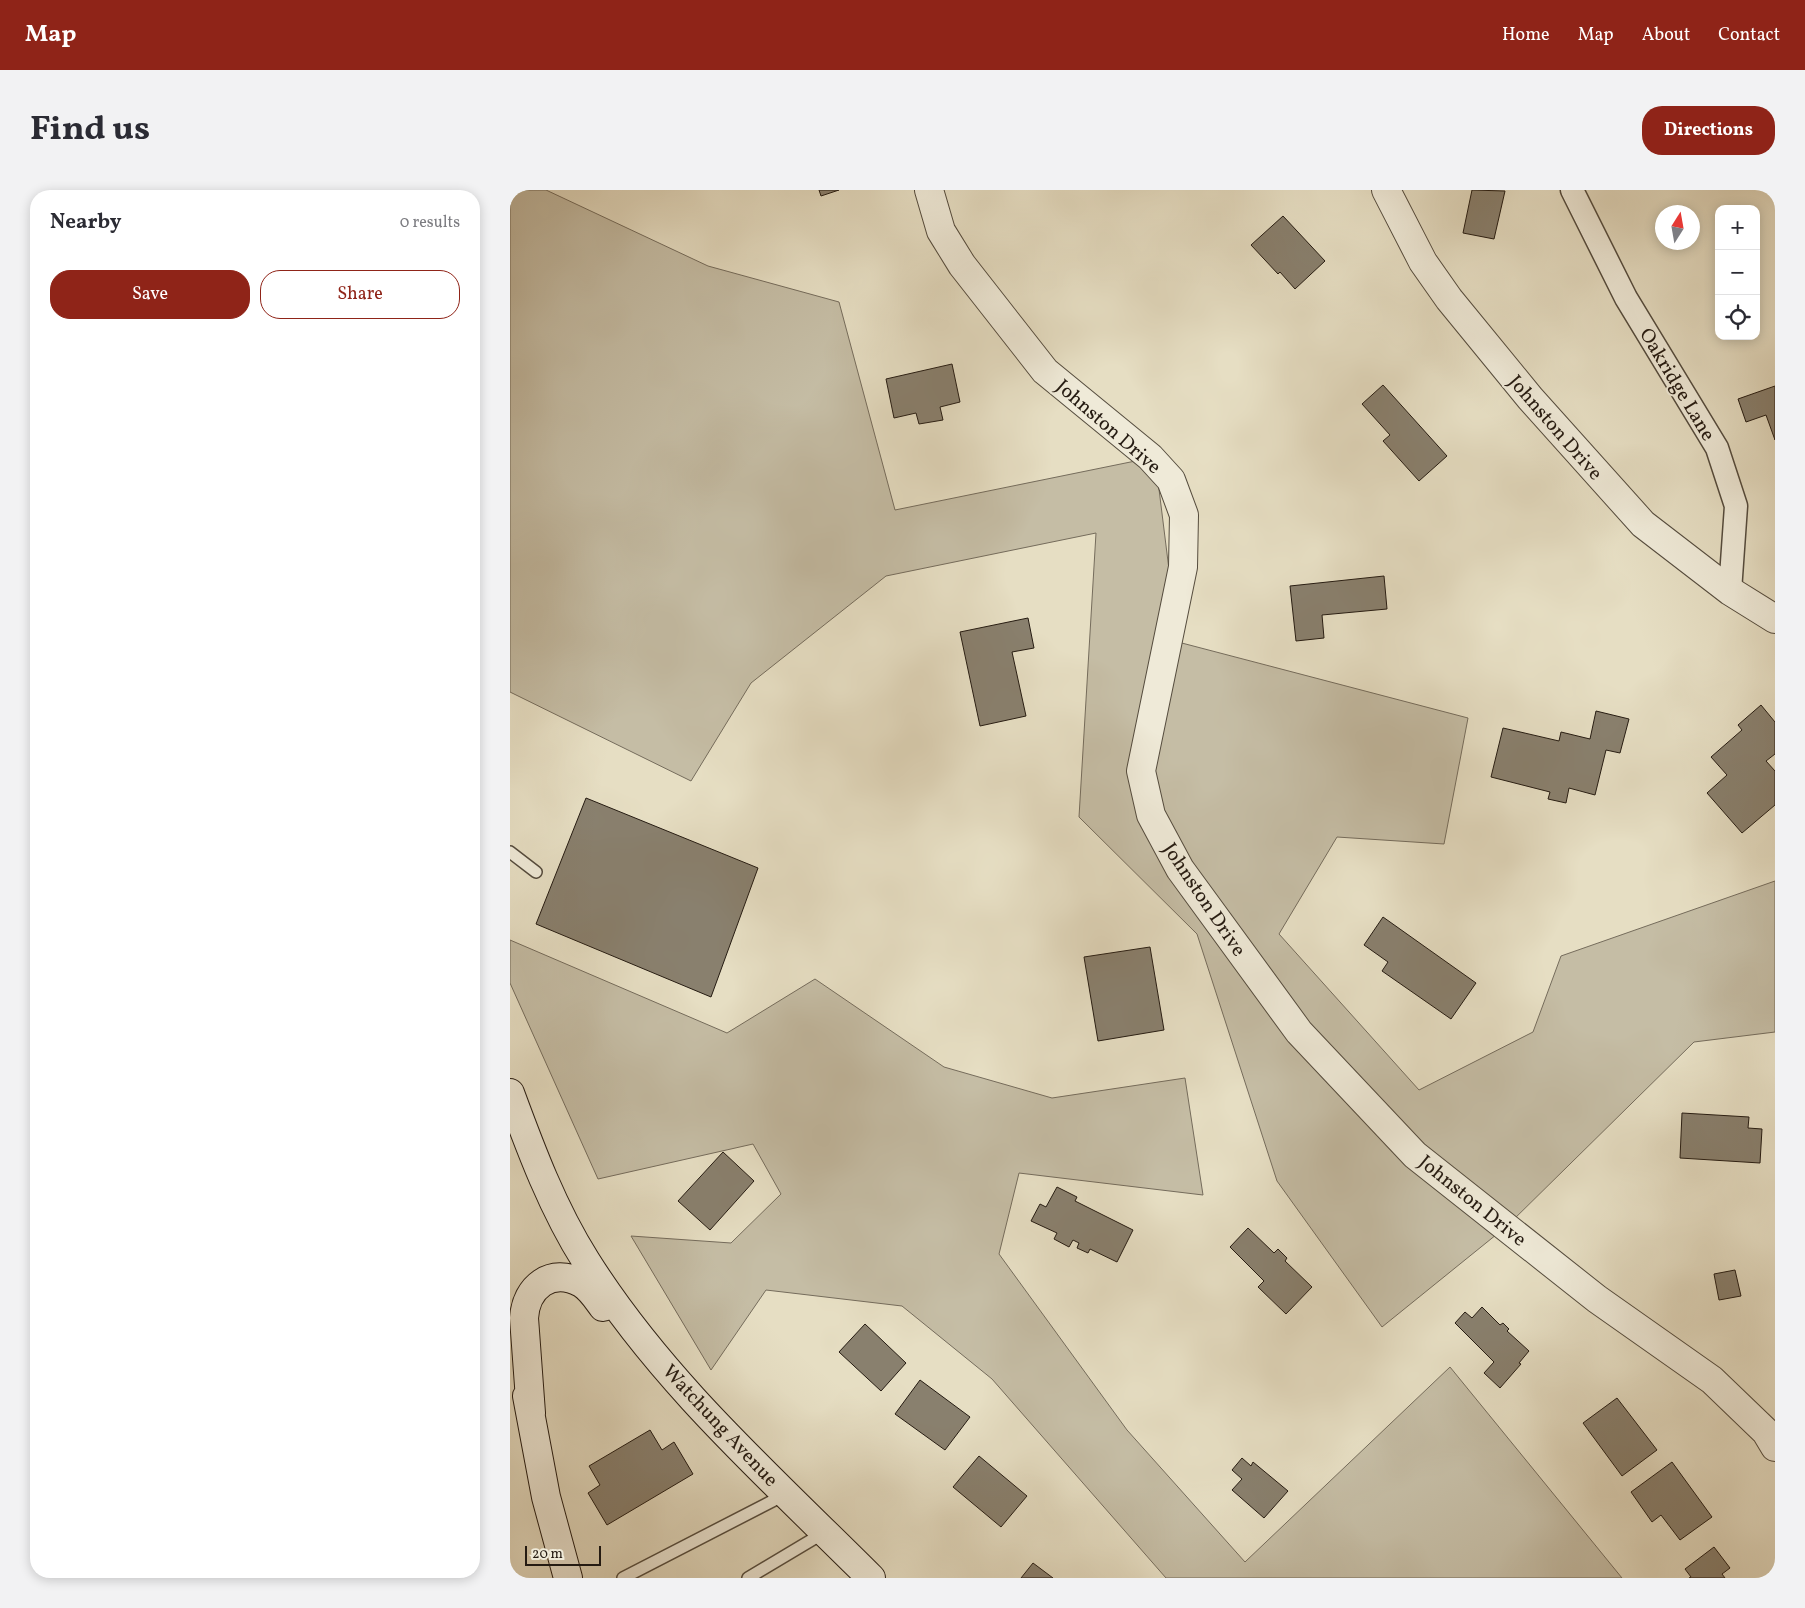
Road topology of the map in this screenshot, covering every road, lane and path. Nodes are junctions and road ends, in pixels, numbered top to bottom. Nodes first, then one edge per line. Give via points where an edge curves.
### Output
1 (929, 190) edge
2 (1386, 190) edge
3 (1572, 190) edge
4 (1730, 591) junction
5 (1775, 618) edge
6 (510, 852) edge
7 (536, 872) dead end
8 (510, 1093) edge
9 (510, 1309) edge
10 (696, 1404) junction
11 (531, 1414) junction
12 (1775, 1447) edge
13 (786, 1494) junction
14 (825, 1532) junction
15 (568, 1578) edge
16 (623, 1578) edge
17 (748, 1578) edge
18 (870, 1578) edge

1 - 12 street, Johnston Drive via 941,231 962,264 1045,371 1150,457 1170,480 1184,514 1183,567 1142,771 1151,815 1180,869 1299,1032 1415,1155 1597,1299 1712,1380 1766,1432
2 - 4 street, Johnston Drive via 1423,262 1530,398 1643,524
3 - 4 street, Oakridge Lane via 1626,298 1717,448 1736,506
4 - 5 street, Johnston Drive
6 - 7 lane
8 - 10 street, Watchung Avenue via 547,1187 586,1261 630,1323
9 - 11 street
10 - 11 street via 623,1333 583,1284 558,1278 535,1287 525,1305
10 - 13 street, Watchung Avenue
11 - 15 street via 546,1497
13 - 14 street, Watchung Avenue
13 - 16 lane
14 - 17 lane
14 - 18 street, Watchung Avenue

